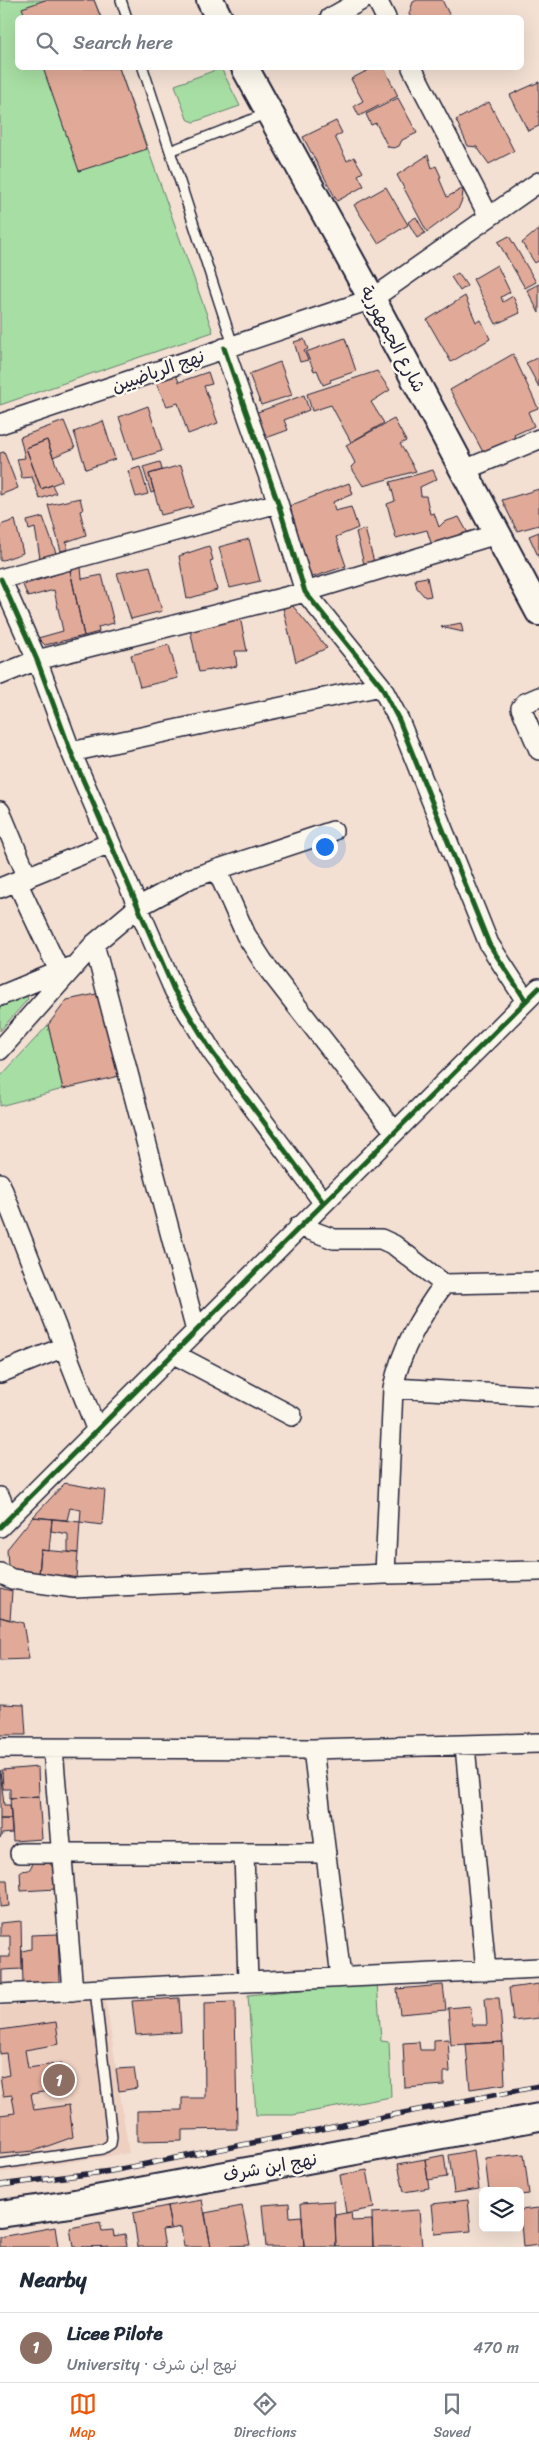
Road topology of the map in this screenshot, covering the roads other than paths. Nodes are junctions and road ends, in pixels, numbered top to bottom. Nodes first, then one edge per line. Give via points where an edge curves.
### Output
1 (121, 0) edge
2 (210, 0) edge
3 (362, 0) edge
4 (377, 0) edge
5 (126, 15) edge
6 (218, 15) edge
7 (335, 15) edge
8 (384, 15) edge
9 (144, 70) edge
10 (246, 70) edge
11 (413, 70) edge
12 (270, 112) junction
13 (170, 151) junction
14 (539, 182) edge
15 (489, 217) junction
16 (372, 299) junction
17 (229, 347) junction
18 (0, 424) edge
19 (539, 439) edge
20 (462, 471) junction
21 (278, 503) junction
22 (497, 534) junction
23 (0, 579) edge
24 (305, 592) junction
25 (539, 612) edge
26 (37, 660) junction
27 (0, 675) edge
28 (381, 686) junction
29 (539, 698) edge
30 (539, 750) edge
31 (71, 752) junction
32 (0, 811) edge
33 (333, 831) dead end
34 (110, 843) junction
35 (217, 870) junction
36 (15, 882) edge
37 (138, 907) junction
38 (94, 944) junction
39 (67, 968) junction
40 (532, 994) edge
41 (0, 996) edge
42 (0, 1050) edge
43 (395, 1132) junction
44 (0, 1184) edge
45 (323, 1202) junction
46 (4, 1207) edge
47 (299, 1226) junction
48 (539, 1282) edge
49 (444, 1284) junction
50 (196, 1331) junction
51 (64, 1347) junction
52 (174, 1354) junction
53 (0, 1372) edge
54 (393, 1388) junction
55 (539, 1396) edge
56 (292, 1416) dead end
57 (97, 1431) junction
58 (0, 1497) edge
59 (4, 1522) edge
60 (539, 1571) edge
61 (0, 1573) edge
62 (385, 1574) junction
63 (539, 1743) edge
64 (465, 1746) junction
65 (0, 1748) edge
66 (53, 1749) junction
67 (312, 1749) junction
68 (20, 1853) dead end
69 (244, 1853) junction
70 (326, 1853) junction
71 (62, 1854) junction
72 (539, 1968) edge
73 (486, 1971) junction
74 (341, 1978) junction
75 (248, 1982) junction
76 (95, 1990) junction
77 (73, 1991) junction
78 (0, 1994) edge
79 (539, 2117) edge
80 (0, 2164) edge
81 (0, 2214) edge

1 - 5 lane
2 - 6 main road
3 - 7 street
4 - 8 street
9 - 13 lane
10 - 12 main road, شارع الجمهورية
11 - 15 street
12 - 13 lane
12 - 16 main road, شارع الجمهورية
13 - 17 lane
14 - 15 street, نهج الرياضيين
15 - 16 street, نهج الرياضيين
16 - 17 street, نهج الرياضيين
16 - 20 main road, شارع الجمهورية
17 - 18 street, نهج الرياضيين
17 - 21 street
19 - 20 street
20 - 22 main road, شارع الجمهورية
21 - 23 street
21 - 24 street
22 - 24 street
22 - 25 main road, شارع الجمهورية
23 - 26 street
24 - 26 street
24 - 28 street
26 - 27 street
26 - 31 street
28 - 31 street
28 - 40 street via 399,720 488,944
29 - 30 street via 521,708
31 - 34 street
32 - 36 street
33 - 35 street
34 - 36 street
34 - 37 street
35 - 37 street via 191,878
35 - 43 street via 246,934 268,969
36 - 39 street
37 - 38 street
37 - 45 street via 192,1024
38 - 39 street
38 - 50 street
39 - 41 street
39 - 42 street
40 - 43 street
43 - 45 street
44 - 46 street
45 - 47 street
46 - 51 street
47 - 49 street via 334,1239 381,1239 394,1245
47 - 50 street
48 - 49 street
49 - 54 street via 408,1341
50 - 52 street
51 - 53 street
51 - 57 street
52 - 56 street
52 - 57 street
54 - 55 street
54 - 62 street
57 - 59 street
58 - 59 street
60 - 62 street
61 - 62 street via 12,1580 74,1588
63 - 64 street
64 - 67 street
64 - 73 street
65 - 66 street
66 - 67 street
66 - 71 street
67 - 70 street
68 - 71 street
69 - 70 street
69 - 71 street
69 - 75 street
70 - 74 street
71 - 77 street
72 - 73 street
73 - 74 street
74 - 75 street
75 - 76 street
76 - 77 street
76 - 80 lane via 111,2144 103,2149
77 - 78 street
79 - 81 main road, نهج ابن شرف

